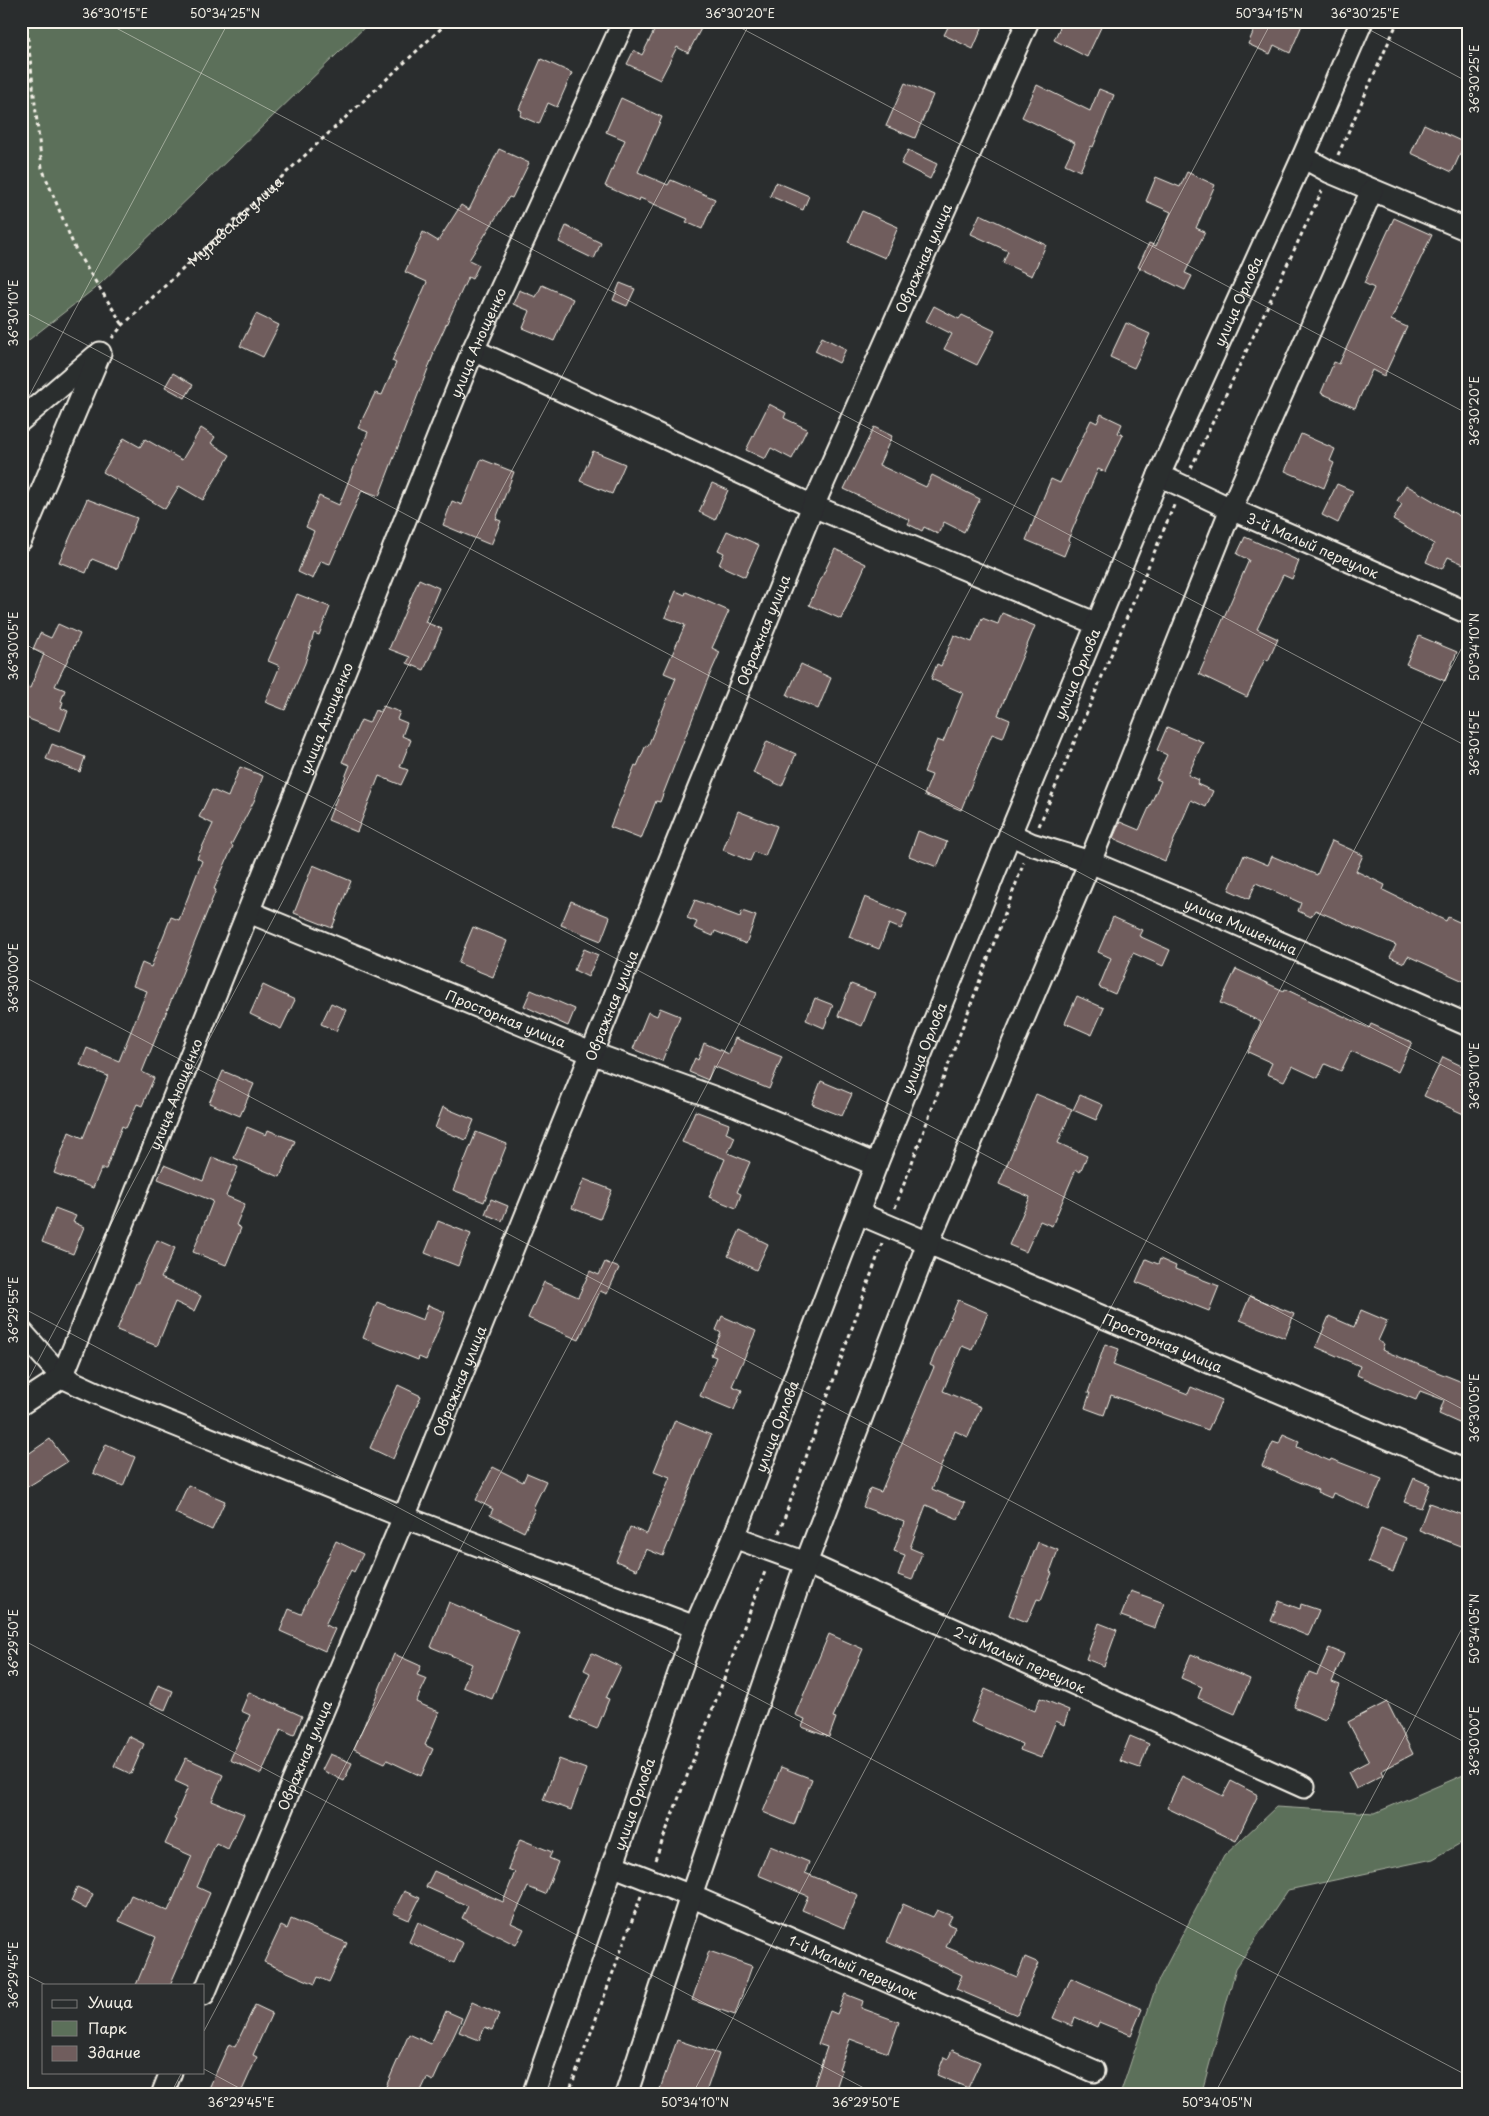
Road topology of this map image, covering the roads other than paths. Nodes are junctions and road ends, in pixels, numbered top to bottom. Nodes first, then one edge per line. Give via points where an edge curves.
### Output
1 (624, 21) edge
2 (1028, 21) edge
3 (1359, 22) edge
4 (1303, 157) junction
5 (1372, 190) junction
6 (1468, 230) edge
7 (473, 350) junction
8 (21, 420) edge
9 (1159, 475) junction
10 (813, 506) junction
11 (1231, 509) junction
12 (21, 540) edge
13 (1468, 613) edge
14 (1097, 624) junction
15 (1010, 834) junction
16 (1090, 862) junction
17 (249, 912) junction
18 (1468, 1025) edge
19 (591, 1053) junction
20 (876, 1165) junction
21 (858, 1212) junction
22 (928, 1243) junction
23 (21, 1331) edge
24 (62, 1377) junction
25 (21, 1404) edge
26 (1468, 1472) edge
27 (404, 1517) junction
28 (734, 1537) junction
29 (806, 1562) junction
30 (695, 1627) junction
31 (1304, 1787) dead end
32 (612, 1865) junction
33 (691, 1896) junction
34 (205, 1992) edge
35 (1094, 2071) dead end
36 (170, 2074) edge
37 (162, 2095) edge
38 (532, 2095) edge
39 (626, 2095) edge

1 - 7 street, улица Анощенко
2 - 10 street, Овражная улица
3 - 4 street, улица Орлова
4 - 5 street
4 - 9 street, улица Орлова
5 - 6 street
5 - 11 street
7 - 10 street
7 - 17 street, улица Анощенко
8 - 12 street via 100,352
9 - 11 street, 3-й Малый переулок
9 - 14 street, улица Орлова
10 - 14 street
10 - 19 street, Овражная улица
11 - 13 street, 3-й Малый переулок
11 - 16 street
14 - 15 street, улица Орлова
15 - 16 street, улица Мишенина via 1031,844
15 - 20 street, улица Орлова
16 - 18 street, улица Мишенина
16 - 22 street
17 - 19 street, Просторная улица
17 - 24 street, улица Анощенко
19 - 20 street, Просторная улица via 735,1106
19 - 27 street, Овражная улица
20 - 21 street, улица Орлова
21 - 22 street, Просторная улица
21 - 28 street, улица Орлова
22 - 26 street, Просторная улица
22 - 29 street
23 - 24 street
24 - 25 street
24 - 27 street
27 - 30 street
27 - 34 street, Овражная улица
28 - 29 street, 2-й Малый переулок
28 - 30 street, улица Орлова
29 - 31 street, 2-й Малый переулок
29 - 33 street
30 - 32 street, улица Орлова
32 - 33 street, 1-й Малый переулок
32 - 38 street, улица Орлова
33 - 35 street, 1-й Малый переулок
33 - 39 street
36 - 37 street

